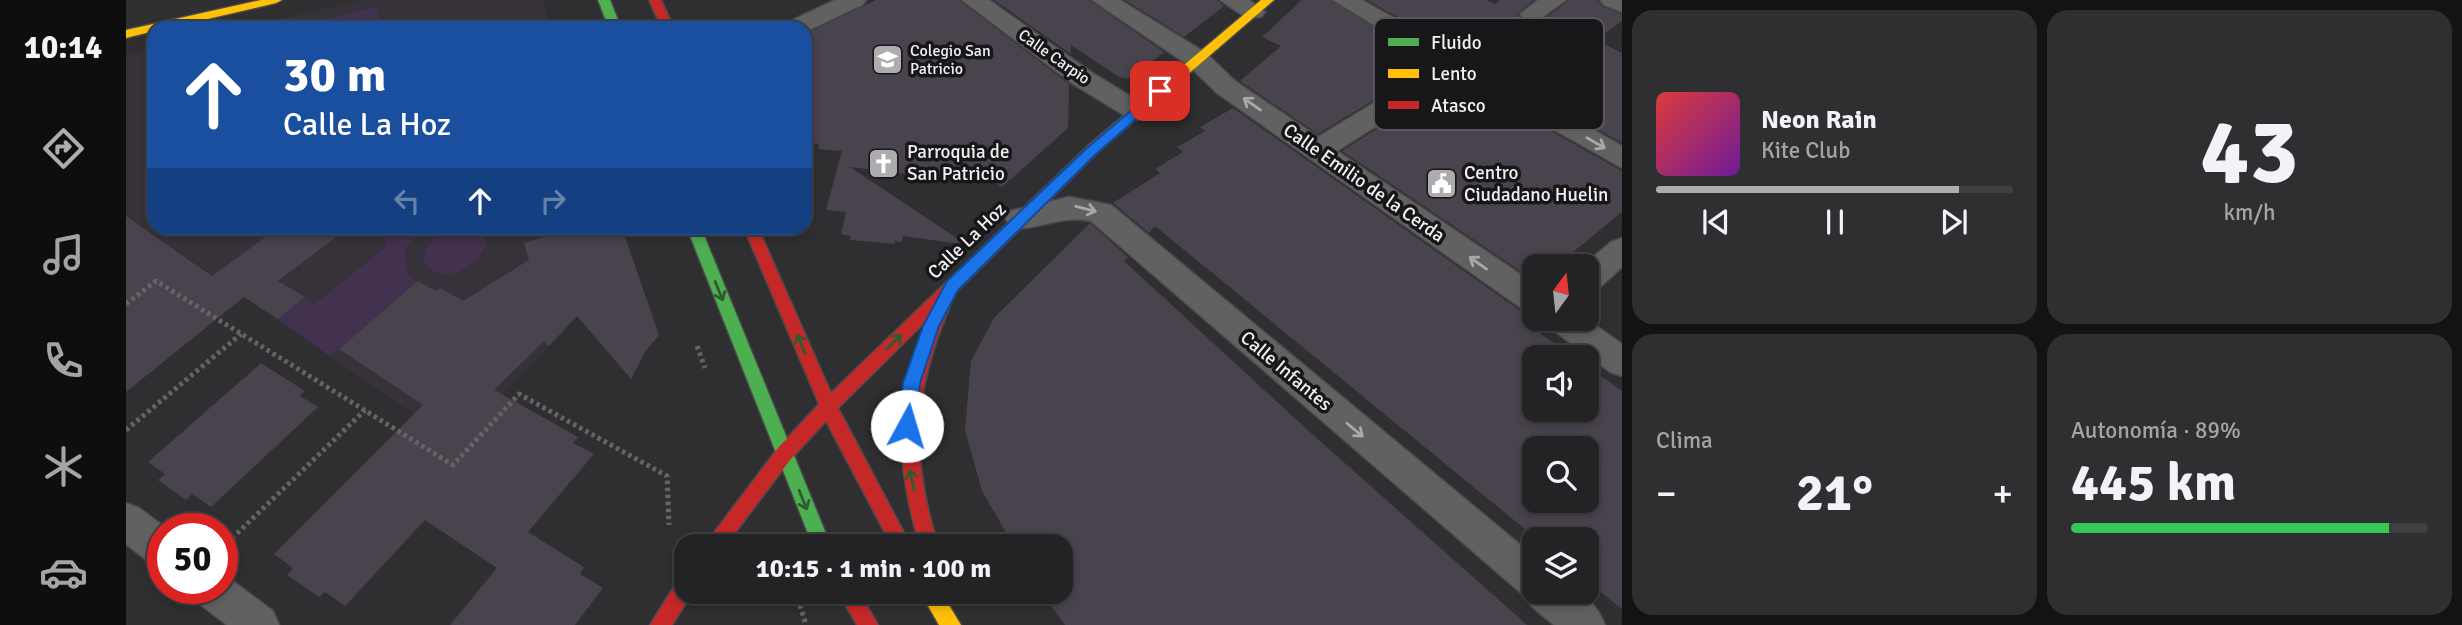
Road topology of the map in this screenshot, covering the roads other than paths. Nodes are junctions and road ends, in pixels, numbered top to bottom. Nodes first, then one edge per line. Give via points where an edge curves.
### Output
1 (276, 0) edge
2 (604, 0) edge
3 (655, 0) edge
4 (853, 0) edge
5 (974, 0) edge
6 (1104, 0) edge
7 (1232, 0) edge
8 (1345, 0) edge
9 (1554, 0) edge
10 (1612, 0) edge
11 (248, 3) edge
12 (1622, 5) edge
13 (1260, 6) edge
14 (1532, 14) dead end
15 (1377, 18) edge
16 (177, 21) edge
17 (612, 21) edge
18 (665, 21) edge
19 (809, 21) edge
20 (147, 29) edge
21 (126, 34) edge
22 (1196, 59) junction
23 (1136, 111) junction
24 (1374, 115) edge
25 (1573, 130) edge
26 (1318, 150) junction
27 (1622, 158) edge
28 (1020, 219) junction
29 (697, 235) edge
30 (754, 235) edge
31 (1622, 250) edge
32 (1600, 269) edge
33 (952, 285) junction
34 (1522, 292) edge
35 (1578, 331) edge
36 (1622, 362) edge
37 (828, 407) junction
38 (784, 454) junction
39 (126, 521) edge
40 (722, 534) edge
41 (817, 534) edge
42 (894, 534) edge
43 (924, 534) edge
44 (147, 537) edge
45 (1522, 571) edge
46 (232, 604) edge
47 (674, 604) edge
48 (855, 604) edge
49 (938, 604) edge
50 (951, 604) edge
51 (1560, 604) edge
52 (259, 625) edge
53 (660, 625) edge
54 (868, 625) edge
55 (951, 625) edge
56 (959, 625) edge
57 (1585, 625) edge

1 - 11 main road
2 - 17 main road
3 - 18 main road
4 - 19 street
5 - 23 street, Calle Carpio
6 - 22 street, Calle Emilio de la Cerda
7 - 13 street
8 - 15 street
9 - 14 street
10 - 12 street
11 - 16 main road
13 - 22 main road, Calle La Hoz
20 - 21 main road
22 - 23 main road, Calle La Hoz
26 -> 22 street, Calle Emilio de la Cerda via 1226,87
23 - 28 main road, Calle La Hoz
24 - 26 street
25 -> 27 street
34 -> 26 street, Calle Emilio de la Cerda
28 - 33 main road, Calle La Hoz
28 -> 45 street, Calle Infantes via 1062,206 1080,206 1101,214
29 -> 38 main road
37 -> 30 main road
31 - 32 street
37 -> 33 main road, Calle La Hoz
43 -> 33 main road via 905,447 911,383 931,326
35 - 36 street
37 - 38 main road, Calle La Hoz
37 - 42 main road
38 - 40 main road, Calle La Hoz
38 -> 41 main road
39 - 44 street
46 - 52 street
47 - 53 main road
48 - 54 main road
49 - 55 main road
50 - 56 main road
51 - 57 street

